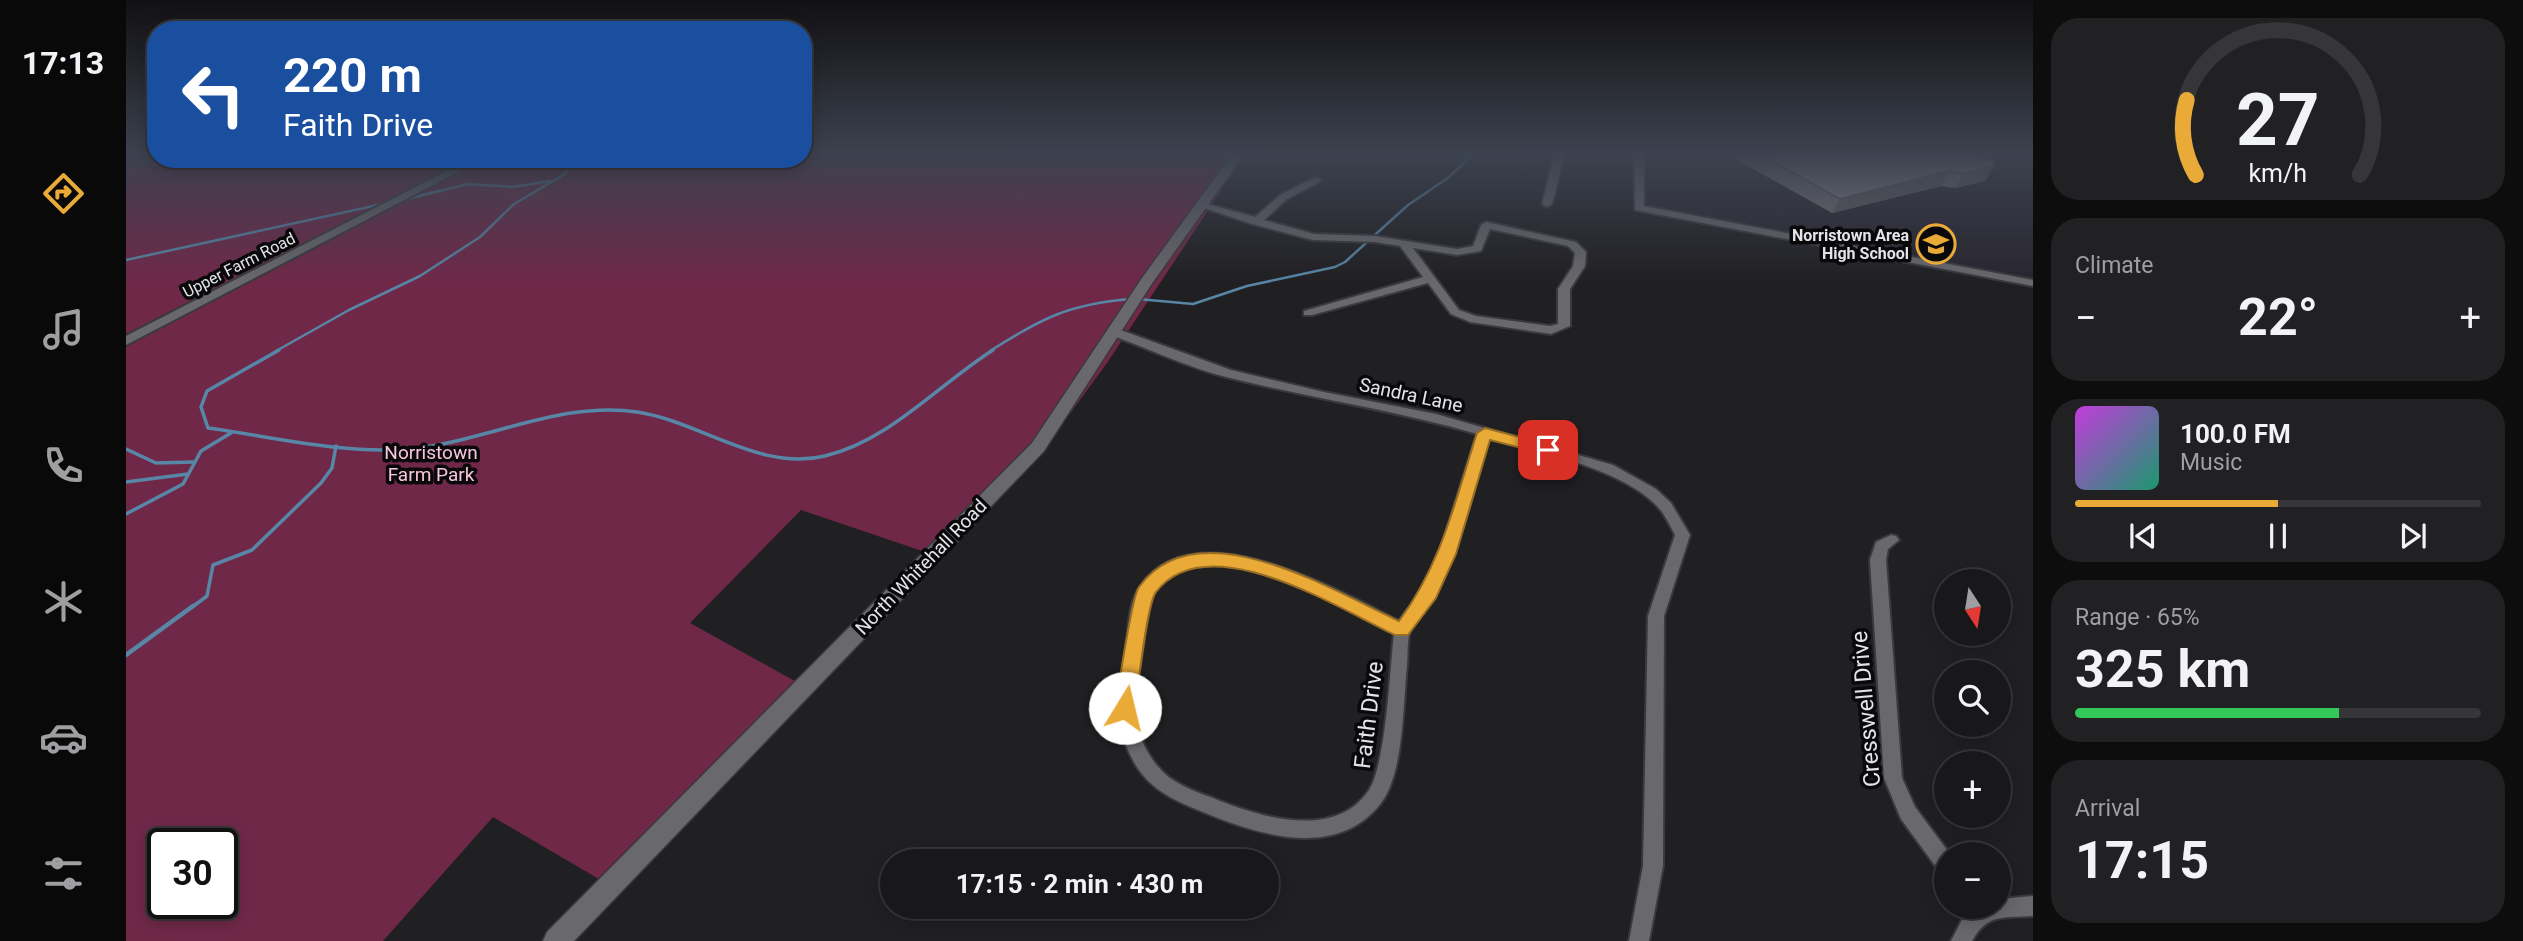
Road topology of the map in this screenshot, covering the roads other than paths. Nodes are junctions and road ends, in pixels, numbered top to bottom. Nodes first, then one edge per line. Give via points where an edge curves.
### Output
1 (405, 197) edge
2 (1206, 197) edge
3 (1283, 197) edge
4 (1549, 197) edge
5 (1639, 197) edge
6 (1547, 204) dead end
7 (1200, 205) junction
8 (1256, 222) junction
9 (1404, 244) junction
10 (1430, 279) junction
11 (2033, 283) edge
12 (1308, 313) dead end
13 (1115, 332) junction
14 (126, 341) edge
15 (1485, 433) junction
16 (1891, 540) dead end
17 (1402, 630) junction
18 (1934, 848) edge
19 (2033, 906) edge
20 (2011, 907) edge
21 (1974, 919) edge
22 (556, 941) edge
23 (1639, 941) edge
24 (1961, 941) edge

1 - 14 street, Upper Farm Road
2 - 7 main road, North Whitehall Road
3 - 8 street
4 - 6 street
5 - 11 street via 1639,208
7 - 8 street
7 - 13 main road, North Whitehall Road
8 - 9 street via 1297,234
9 - 10 street
9 - 10 street via 1472,252 1478,249 1486,225 1567,242 1581,253 1579,266 1564,289 1565,323 1558,330 1464,317 1449,306
10 - 12 street
13 - 15 street, Sandra Lane via 1227,373 1436,418
13 - 22 main road, North Whitehall Road via 1038,447
15 - 17 street, Faith Drive via 1447,554 1429,593
15 - 23 street, Sandra Lane via 1623,474 1666,507 1683,535 1656,615 1653,866
16 - 18 street, Cresswell Drive via 1881,545 1878,560 1893,778 1908,813
17 - 17 street, Faith Drive via 1384,784 1359,814 1338,825 1293,831 1234,817 1172,790 1152,773 1129,734 1125,708 1143,599 1154,580 1171,568 1208,558 1260,565
19 - 20 street
21 - 24 street

